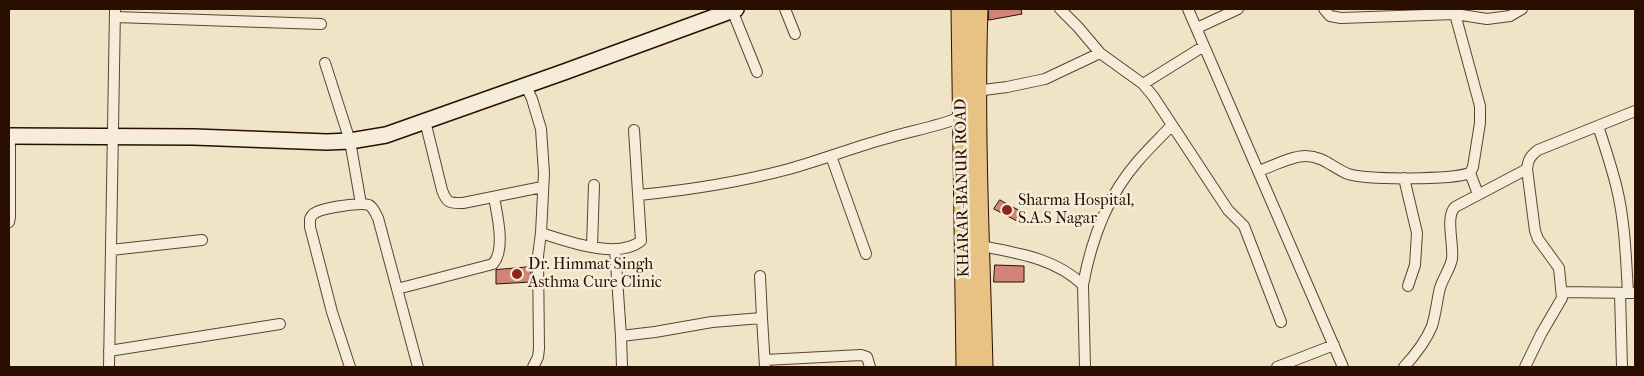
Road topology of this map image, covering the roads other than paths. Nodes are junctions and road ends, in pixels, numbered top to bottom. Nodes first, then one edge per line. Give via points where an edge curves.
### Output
1 (785, 9) edge
2 (960, 9) edge
3 (978, 9) edge
4 (1060, 9) edge
5 (1188, 9) edge
6 (1238, 9) edge
7 (1324, 9) edge
8 (1522, 9) edge
9 (734, 10) edge
10 (115, 13) edge
11 (1396, 13) edge
12 (1455, 14) junction
13 (321, 24) dead end
14 (1197, 28) junction
15 (795, 34) dead end
16 (1204, 46) junction
17 (1100, 53) junction
18 (325, 63) dead end
19 (757, 72) dead end
20 (1143, 84) junction
21 (526, 86) junction
22 (976, 91) junction
23 (1635, 111) edge
24 (961, 117) junction
25 (425, 121) junction
26 (1172, 125) junction
27 (1598, 126) junction
28 (634, 130) dead end
29 (9, 136) edge
30 (114, 137) junction
31 (350, 141) junction
32 (831, 156) junction
33 (1527, 169) junction
34 (1259, 171) junction
35 (1470, 174) junction
36 (1404, 178) junction
37 (594, 185) dead end
38 (542, 187) junction
39 (1478, 194) junction
40 (639, 195) junction
41 (494, 197) junction
42 (360, 204) junction
43 (9, 222) edge
44 (541, 233) junction
45 (202, 240) dead end
46 (980, 246) junction
47 (592, 247) junction
48 (614, 249) junction
49 (110, 250) junction
50 (866, 254) dead end
51 (760, 276) dead end
52 (1083, 285) junction
53 (1408, 286) dead end
54 (397, 288) junction
55 (1562, 292) junction
56 (1628, 293) edge
57 (762, 318) junction
58 (1280, 322) dead end
59 (280, 324) dead end
60 (621, 336) junction
61 (1334, 345) junction
62 (109, 351) junction
63 (765, 364) edge
64 (109, 367) edge
65 (350, 367) edge
66 (418, 367) edge
67 (533, 367) edge
68 (622, 367) edge
69 (870, 367) edge
70 (966, 367) edge
71 (983, 367) edge
72 (1084, 367) edge
73 (1278, 367) edge
74 (1343, 367) edge
75 (1404, 367) edge
76 (1525, 367) edge
77 (1622, 367) edge

1 - 15 street
2 - 24 highway, KHARAR-BANUR ROAD
3 - 22 highway
4 - 17 street
5 - 14 street
6 - 14 street
7 - 11 street via 1334,18
8 - 12 street via 1510,16 1497,18
9 - 19 street
9 - 21 street
10 - 13 street
10 - 30 street
11 - 12 street
12 - 35 street via 1480,106
14 - 16 street
16 - 20 street
16 - 34 street
17 - 20 street
17 - 22 street via 1045,79
18 - 31 street
20 - 26 street
21 - 25 street
21 - 38 street via 541,129
22 - 46 highway
23 - 27 street
24 - 32 street
24 - 70 highway, KHARAR-BANUR ROAD
25 - 31 street via 386,135
25 - 41 street via 445,199 451,203 463,203
26 - 52 street via 1120,184 1098,228
26 - 58 street via 1228,210 1244,226
27 - 33 street via 1538,150 1528,160
27 - 56 street via 1619,198
28 - 40 street
29 - 30 street
29 - 43 street
30 - 31 street
30 - 49 street
31 - 42 street
32 - 40 street via 723,184
32 - 50 street
33 - 39 street
33 - 55 street via 1535,231 1559,268
34 - 36 street via 1305,156 1316,157 1350,174
34 - 61 street
35 - 36 street via 1453,178
35 - 39 street
36 - 53 street via 1417,233 1415,265
37 - 47 street
38 - 41 street
38 - 44 street
39 - 75 street via 1451,210 1452,260 1440,287 1432,325
40 - 48 street via 641,241
41 - 54 street via 500,236 498,258 493,264
42 - 54 street via 373,208 378,218
42 - 65 street via 324,210 310,219 332,312
44 - 47 street
44 - 67 street via 538,256 539,350
45 - 49 street
46 - 52 street via 1048,262 1072,274
46 - 71 highway
47 - 48 street
48 - 60 street
49 - 62 street
51 - 57 street
52 - 72 street
54 - 66 street
55 - 56 street
55 - 76 street via 1559,306
56 - 77 street
57 - 60 street
57 - 63 street
59 - 62 street
60 - 68 street
61 - 73 street
61 - 74 street
62 - 64 street
63 - 69 street via 861,355 867,357

